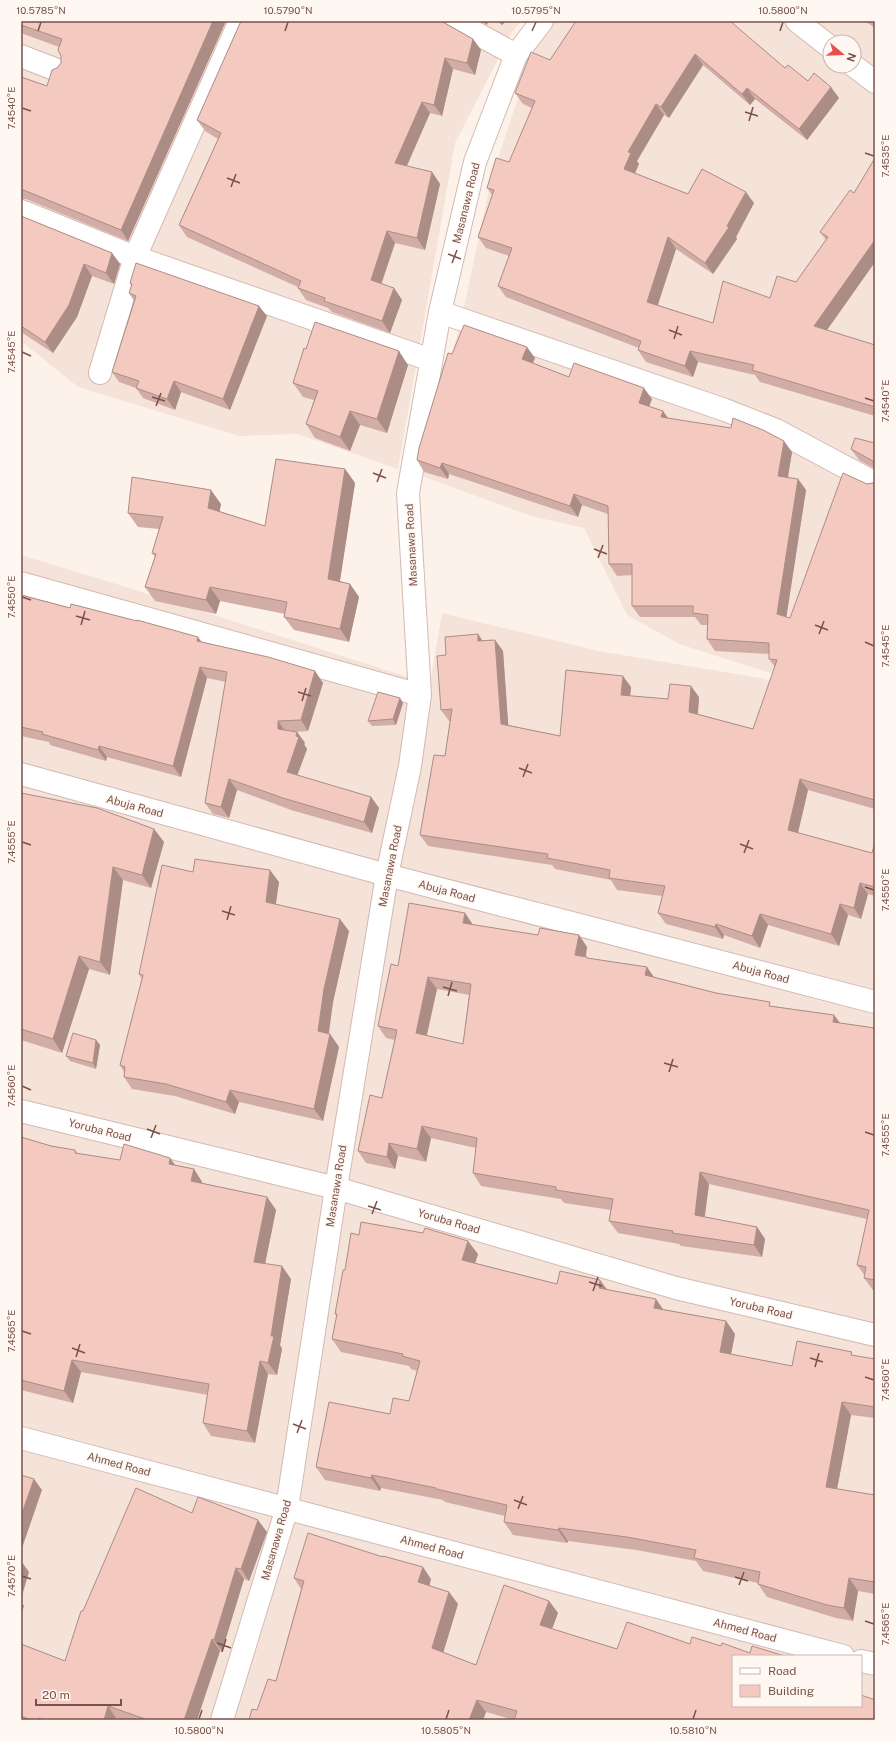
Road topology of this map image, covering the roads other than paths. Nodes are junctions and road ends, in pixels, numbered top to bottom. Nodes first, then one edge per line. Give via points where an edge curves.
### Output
1 (240, 21) edge
2 (454, 21) edge
3 (542, 21) edge
4 (797, 21) edge
5 (822, 41) edge
6 (516, 55) junction
7 (21, 56) edge
8 (56, 70) edge
9 (862, 72) edge
10 (875, 82) edge
11 (21, 210) edge
12 (135, 257) junction
13 (440, 312) junction
14 (431, 360) junction
15 (100, 373) dead end
16 (875, 483) edge
17 (21, 583) edge
18 (420, 695) junction
19 (21, 774) edge
20 (387, 875) junction
21 (875, 1002) edge
22 (21, 1111) edge
23 (336, 1188) junction
24 (875, 1335) edge
25 (21, 1438) edge
26 (288, 1508) junction
27 (839, 1655) edge
28 (862, 1661) edge
29 (875, 1664) edge
30 (222, 1720) edge

1 - 12 street
2 - 6 street
3 - 6 street, Masanawa Road
4 - 5 street
6 - 13 street, Masanawa Road via 475,162
7 - 8 street
9 - 10 street
11 - 12 street
12 - 14 street
12 - 15 street
13 - 14 street, Masanawa Road
13 - 16 street via 776,430
14 - 18 street, Masanawa Road via 408,494
17 - 18 street
18 - 20 street, Masanawa Road via 410,766
19 - 20 street, Abuja Road
20 - 21 street, Abuja Road
20 - 23 street, Masanawa Road
22 - 23 street, Yoruba Road
23 - 24 street, Yoruba Road via 676,1288
23 - 26 street, Masanawa Road
25 - 26 street, Ahmed Road
26 - 27 street, Ahmed Road
26 - 30 street, Masanawa Road
28 - 29 street

